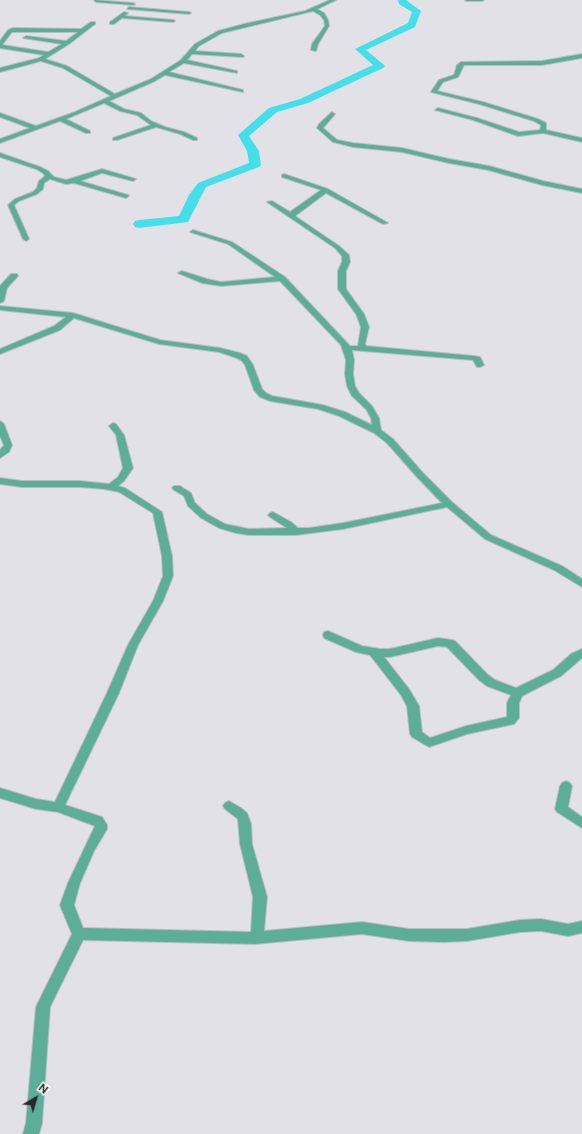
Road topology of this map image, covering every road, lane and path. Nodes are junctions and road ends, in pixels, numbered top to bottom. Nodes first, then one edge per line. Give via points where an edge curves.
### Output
1 (334, 0) edge
2 (467, 0) edge
3 (482, 0) edge
4 (96, 1) dead end
5 (132, 4) edge
6 (314, 9) junction
7 (189, 13) dead end
8 (122, 17) junction
9 (173, 21) dead end
10 (93, 23) dead end
11 (112, 23) dead end
12 (83, 31) junction
13 (26, 38) dead end
14 (67, 43) junction
15 (0, 45) edge
16 (314, 50) dead end
17 (191, 52) junction
18 (49, 54) junction
19 (241, 56) dead end
20 (582, 56) edge
21 (42, 59) junction
22 (183, 61) junction
23 (0, 70) edge
24 (236, 72) dead end
25 (165, 73) junction
26 (242, 91) dead end
27 (114, 96) junction
28 (104, 101) junction
29 (438, 110) dead end
30 (332, 114) dead end
31 (0, 115) edge
32 (61, 119) junction
33 (157, 125) junction
34 (36, 128) junction
35 (543, 131) junction
36 (88, 132) dead end
37 (0, 137) edge
38 (7, 139) junction
39 (115, 139) dead end
40 (194, 139) dead end
41 (582, 140) edge
42 (0, 141) edge
43 (0, 155) edge
44 (284, 176) dead end
45 (49, 177) junction
46 (133, 179) dead end
47 (74, 181) junction
48 (326, 190) junction
49 (582, 191) edge
50 (126, 196) dead end
51 (270, 202) dead end
52 (291, 215) junction
53 (385, 223) dead end
54 (193, 232) dead end
55 (26, 239) dead end
56 (182, 273) dead end
57 (14, 276) dead end
58 (282, 279) junction
59 (0, 301) edge
60 (0, 308) edge
61 (73, 315) junction
62 (347, 348) junction
63 (363, 348) junction
64 (0, 352) edge
65 (480, 365) dead end
66 (0, 424) edge
67 (113, 426) dead end
68 (377, 431) junction
69 (0, 455) edge
70 (0, 481) edge
71 (112, 487) junction
72 (177, 488) dead end
73 (449, 504) junction
74 (273, 515) dead end
75 (296, 532) junction
76 (582, 584) edge
77 (328, 635) dead end
78 (374, 652) junction
79 (582, 653) edge
80 (517, 693) junction
81 (566, 786) dead end
82 (0, 793) edge
83 (229, 806) dead end
84 (58, 807) junction
85 (582, 823) edge
86 (582, 927) edge
87 (79, 934) junction
88 (255, 938) junction
89 (30, 1134) edge

1 - 6 street
2 - 3 street
4 - 5 street
5 - 7 street
5 - 8 street
6 - 16 street via 322,14 327,26
6 - 17 street via 220,32 197,45
8 - 9 street
8 - 11 street
10 - 12 street
12 - 14 street
12 - 15 street via 13,30
13 - 14 street
14 - 18 street
15 - 18 street
17 - 19 street
17 - 22 street
18 - 21 street
20 - 35 street via 542,64 463,63 456,76 441,81 434,90 435,93 481,102 536,120 544,124
21 - 23 street
21 - 27 street via 65,67
22 - 24 street
22 - 25 street
25 - 26 street
25 - 27 street
27 - 28 street
28 - 32 street
28 - 33 street via 122,110 139,114
29 - 35 street via 475,119 518,134 535,134
30 - 49 street via 320,128 335,141 402,150
31 - 34 street
32 - 34 street
32 - 36 street
33 - 39 street
33 - 40 street
34 - 38 street
35 - 41 street
37 - 38 street
38 - 42 street
43 - 45 street via 43,170
44 - 48 street
45 - 47 street via 66,182
45 - 55 street via 41,182 40,189 35,193 11,205
46 - 47 street via 102,172
47 - 50 street
48 - 52 street
48 - 53 street
51 - 52 street
52 - 63 street via 345,255 342,288 366,326 361,344
54 - 58 street via 230,243
56 - 58 street via 221,284
57 - 59 street via 3,287
58 - 62 street
60 - 61 street
61 - 64 street via 57,328
61 - 68 street via 159,342 220,350 237,355 244,358 249,365 258,390 270,398 320,407 342,414
62 - 63 street
62 - 68 street via 351,386 354,394 370,408
63 - 65 street via 474,358
66 - 69 street via 8,445
67 - 71 street via 120,435 128,468
68 - 73 street via 390,441
70 - 71 street
71 - 84 street via 122,490 157,512 169,572 158,601 130,650 113,693
72 - 75 street via 188,495 194,508 222,526 249,532
73 - 75 street via 342,526
73 - 76 street via 488,537 558,568
74 - 75 street
77 - 78 street via 360,649
78 - 80 street via 390,652 438,642 448,643 483,678
78 - 80 street via 413,706 416,734 429,743 466,730 510,721 513,718 513,703
79 - 80 street via 557,673
81 - 85 street via 561,809
82 - 84 street via 36,804
83 - 88 street via 237,811 244,821 246,844 260,897 258,930
84 - 87 street via 98,821 101,825 88,849 67,905
86 - 88 street via 568,930 520,926 467,935 444,936 409,935 362,928
87 - 88 street
87 - 89 street via 43,1007 34,1123

